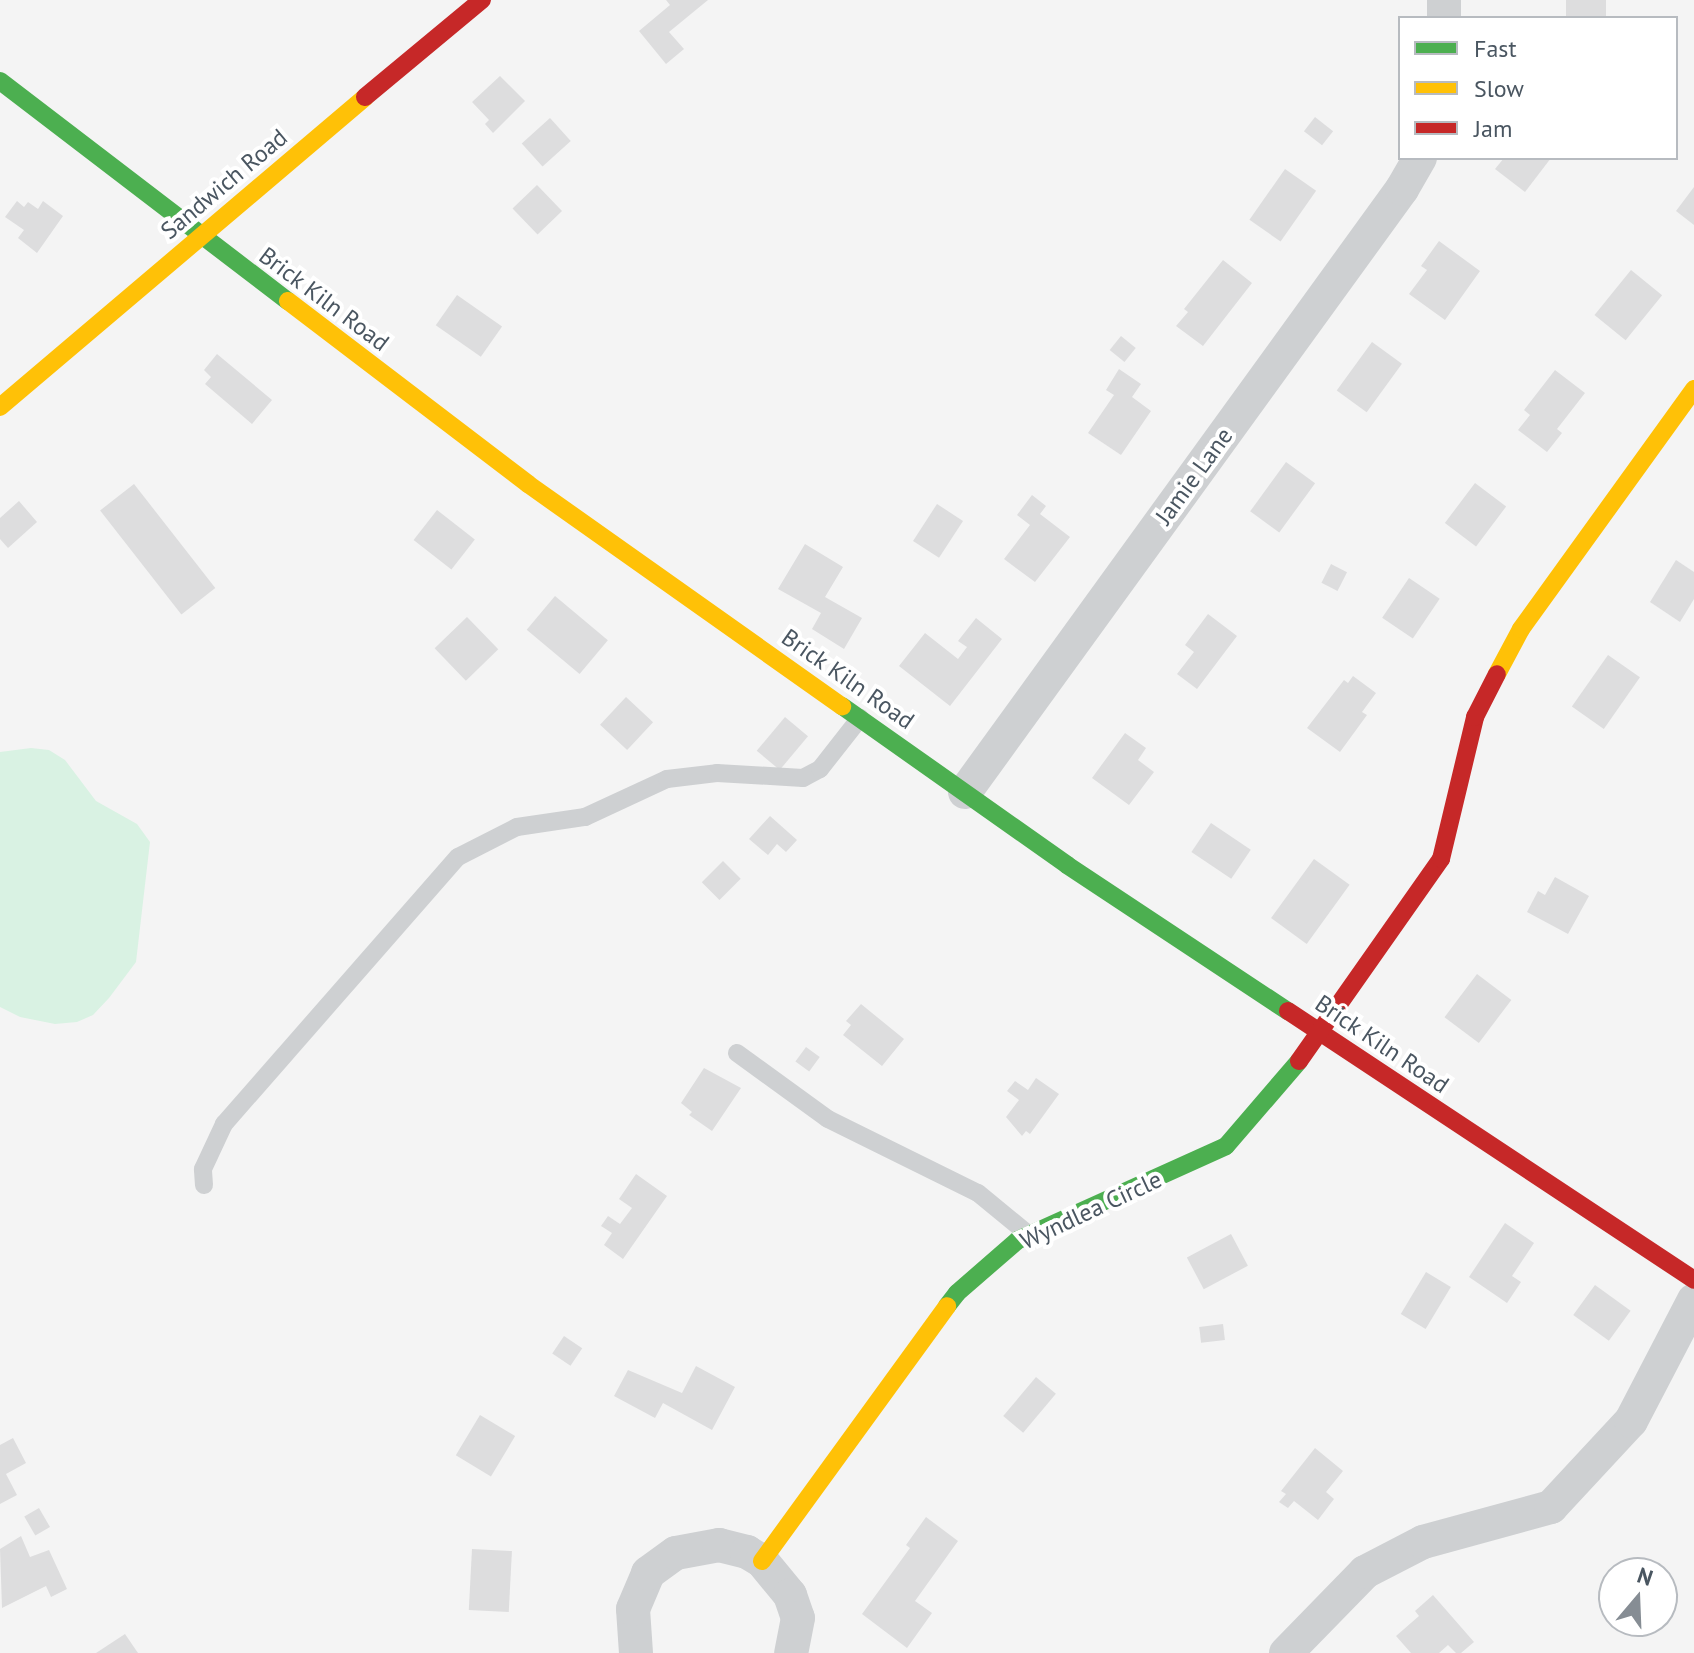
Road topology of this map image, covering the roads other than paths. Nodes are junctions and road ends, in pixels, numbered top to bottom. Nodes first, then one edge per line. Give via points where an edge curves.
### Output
1 (482, 0) edge
2 (0, 81) edge
3 (1419, 160) edge
4 (198, 236) junction
5 (1694, 389) edge
6 (0, 407) edge
7 (860, 718) junction
8 (965, 792) junction
9 (1320, 1031) junction
10 (737, 1053) dead end
11 (204, 1185) dead end
12 (1030, 1235) junction
13 (1694, 1280) edge
14 (1694, 1300) edge
15 (762, 1561) junction
16 (636, 1653) edge
17 (791, 1653) edge
18 (1286, 1653) edge

1 - 4 main road, Sandwich Road
2 - 4 main road, Brick Kiln Road
3 - 8 street, Jamie Lane
4 - 6 main road, Sandwich Road
4 - 7 main road, Brick Kiln Road via 528,484
5 - 9 main road via 1521,629 1475,717 1441,859
7 - 8 main road, Brick Kiln Road
7 - 11 lane via 820,769 803,778 717,773 667,779 585,817 517,827 458,857 224,1124 203,1169
8 - 9 main road, Brick Kiln Road
9 - 12 main road, Wyndlea Circle via 1226,1146
9 - 13 main road, Brick Kiln Road
10 - 12 lane via 828,1119 978,1193
12 - 15 main road, Wyndlea Circle via 957,1293
14 - 18 street via 1631,1421 1551,1507 1423,1542 1365,1572
15 - 16 street via 719,1545 676,1553 648,1573 633,1609
15 - 17 street via 790,1595 798,1618

